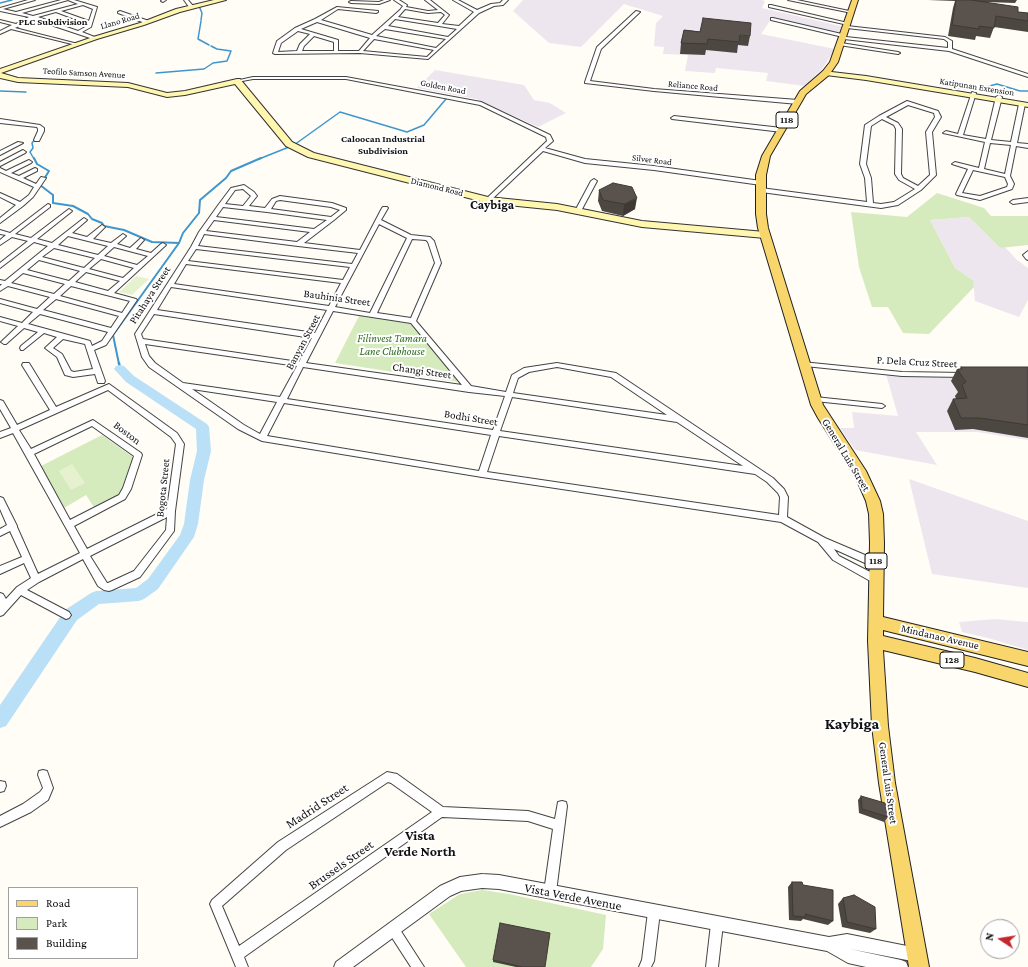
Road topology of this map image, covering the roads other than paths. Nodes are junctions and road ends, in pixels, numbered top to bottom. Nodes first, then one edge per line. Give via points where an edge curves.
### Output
1 (33, 0) edge
2 (66, 0) edge
3 (70, 0) edge
4 (186, 0) edge
5 (221, 0) edge
6 (388, 0) edge
7 (396, 0) edge
8 (427, 0) edge
9 (455, 0) edge
10 (506, 0) edge
11 (790, 0) edge
12 (855, 0) edge
13 (351, 2) dead end
14 (83, 4) junction
15 (191, 6) junction
16 (771, 6) dead end
17 (404, 8) junction
18 (0, 9) edge
19 (55, 11) junction
20 (442, 11) junction
21 (120, 12) dead end
22 (376, 12) dead end
23 (477, 12) junction
24 (638, 12) dead end
25 (852, 12) junction
26 (18, 14) junction
27 (33, 17) junction
28 (395, 18) junction
29 (773, 19) dead end
30 (316, 20) junction
31 (0, 21) edge
32 (147, 22) junction
33 (90, 23) junction
34 (16, 25) junction
35 (439, 25) junction
36 (848, 25) junction
37 (384, 27) junction
38 (10, 28) junction
39 (461, 28) junction
40 (297, 29) junction
41 (79, 32) junction
42 (0, 33) edge
43 (313, 34) junction
44 (372, 37) junction
45 (95, 38) junction
46 (449, 38) junction
47 (843, 39) junction
48 (76, 44) junction
49 (437, 49) junction
50 (950, 50) junction
51 (336, 51) junction
52 (299, 52) junction
53 (360, 52) junction
54 (898, 53) dead end
55 (0, 71) edge
56 (826, 73) junction
57 (0, 75) edge
58 (1028, 76) edge
59 (237, 81) junction
60 (973, 95) junction
61 (998, 99) junction
62 (798, 102) junction
63 (1026, 103) edge
64 (881, 117) junction
65 (674, 118) dead end
66 (0, 121) edge
67 (782, 130) junction
68 (946, 133) dead end
69 (960, 136) junction
70 (37, 140) dead end
71 (988, 141) junction
72 (20, 143) dead end
73 (1015, 144) junction
74 (1028, 146) edge
75 (541, 149) junction
76 (23, 152) dead end
77 (0, 153) edge
78 (29, 162) dead end
79 (0, 164) edge
80 (955, 164) dead end
81 (971, 168) junction
82 (0, 170) edge
83 (35, 170) dead end
84 (981, 170) junction
85 (6, 173) junction
86 (1007, 176) junction
87 (43, 178) dead end
88 (18, 179) junction
89 (594, 181) dead end
90 (761, 187) junction
91 (38, 188) junction
92 (918, 189) junction
93 (0, 195) edge
94 (488, 200) junction
95 (1028, 200) edge
96 (1013, 202) dead end
97 (870, 204) junction
98 (21, 205) junction
99 (221, 205) junction
100 (48, 206) dead end
101 (245, 207) junction
102 (385, 208) dead end
103 (267, 210) junction
104 (69, 211) dead end
105 (578, 211) junction
106 (212, 218) junction
107 (332, 219) junction
108 (84, 220) dead end
109 (0, 221) edge
110 (378, 221) junction
111 (102, 227) dead end
112 (314, 231) junction
113 (0, 232) edge
114 (202, 232) junction
115 (67, 234) junction
116 (765, 234) junction
117 (11, 235) junction
118 (123, 236) dead end
119 (410, 237) junction
120 (89, 239) junction
121 (33, 240) junction
122 (141, 240) dead end
123 (0, 244) edge
124 (113, 244) junction
125 (298, 244) junction
126 (53, 245) junction
127 (163, 245) dead end
128 (194, 246) junction
129 (132, 249) junction
130 (362, 252) junction
131 (153, 254) junction
132 (99, 257) junction
133 (38, 258) junction
134 (184, 262) junction
135 (0, 266) edge
136 (354, 266) junction
137 (139, 267) junction
138 (84, 270) junction
139 (23, 271) junction
140 (124, 280) junction
141 (346, 282) junction
142 (3, 283) edge
143 (70, 283) junction
144 (170, 285) junction
145 (0, 289) edge
146 (110, 293) junction
147 (54, 297) junction
148 (0, 301) edge
149 (332, 308) junction
150 (38, 312) junction
151 (153, 312) junction
152 (373, 314) junction
153 (123, 315) junction
154 (0, 319) edge
155 (413, 321) junction
156 (22, 325) junction
157 (43, 331) junction
158 (112, 331) junction
159 (62, 336) junction
160 (317, 336) junction
161 (140, 341) junction
162 (4, 342) dead end
163 (23, 348) dead end
164 (91, 349) junction
165 (805, 364) junction
166 (26, 365) dead end
167 (302, 365) junction
168 (98, 371) junction
169 (972, 375) edge
170 (101, 381) dead end
171 (181, 384) junction
172 (469, 389) junction
173 (509, 395) junction
174 (815, 399) junction
175 (283, 400) junction
176 (0, 403) edge
177 (882, 406) dead end
178 (54, 410) junction
179 (678, 419) junction
180 (15, 429) junction
181 (496, 433) junction
182 (0, 435) edge
183 (262, 438) junction
184 (29, 453) junction
185 (757, 471) junction
186 (482, 474) junction
187 (0, 500) edge
188 (171, 511) junction
189 (783, 518) junction
190 (68, 525) junction
191 (13, 526) junction
192 (0, 533) edge
193 (822, 540) junction
194 (85, 554) junction
195 (27, 558) junction
196 (876, 564) junction
197 (0, 570) edge
198 (36, 579) junction
199 (875, 579) junction
200 (20, 590) junction
201 (0, 597) edge
202 (3, 608) edge
203 (66, 615) dead end
204 (875, 622) junction
205 (891, 626) junction
206 (875, 641) junction
207 (891, 645) junction
208 (1028, 659) edge
209 (1028, 680) edge
210 (43, 775) dead end
211 (562, 806) dead end
212 (441, 812) junction
213 (0, 822) edge
214 (559, 825) junction
215 (550, 892) junction
216 (654, 912) junction
217 (716, 924) junction
218 (393, 929) junction
219 (829, 944) junction
220 (237, 955) junction
221 (918, 961) edge
222 (242, 967) edge
223 (341, 967) edge
224 (418, 967) edge
225 (645, 967) edge
226 (712, 967) edge
227 (901, 967) edge

1 - 18 street
2 - 26 street
3 - 14 street
4 - 15 street
5 - 15 main road, Llano Road
6 - 13 street via 367,4
7 - 17 street via 405,6
8 - 20 street
9 - 23 street
10 - 23 street via 501,4 491,3
11 - 25 street
12 - 25 main road, General Luis Street / 118
14 - 19 street
14 - 33 street via 95,8
15 - 32 main road, Llano Road
16 - 36 street
17 - 20 street via 428,12
17 - 28 street
18 - 26 street
19 - 27 street
19 - 33 street
20 - 35 street via 447,15
21 - 32 street
22 - 30 street via 337,8
23 - 39 street
24 - 62 street, Reliance Road via 599,48 587,82
25 - 36 main road, General Luis Street / 118
26 - 27 street
27 - 34 street
27 - 41 street
28 - 35 street
28 - 37 street
29 - 47 street
30 - 40 street
30 - 44 street
31 - 34 street
32 - 45 main road, Llano Road
33 - 41 street
34 - 38 street
35 - 39 street
36 - 47 main road, General Luis Street / 118
36 - 50 street via 948,39
37 - 44 street
37 - 46 street
38 - 42 street
38 - 48 street
39 - 46 street
40 - 43 street
40 - 52 street via 279,42 275,53
41 - 45 street
43 - 51 street via 336,41
43 - 52 street
44 - 49 street
44 - 53 street
45 - 48 main road, Llano Road
46 - 49 street
47 - 50 street
47 - 54 street
47 - 56 main road, General Luis Street / 118 via 834,62
48 - 55 main road, Llano Road
49 - 53 street via 428,58
50 - 58 street
51 - 52 street
51 - 53 street
56 - 60 main road, Katipunan Extension
56 - 62 main road, General Luis Street / 118 via 807,89
57 - 59 main road, Teofilo Samson Avenue via 18,80 128,85 167,95
59 - 75 street, Golden Road via 253,78 346,78 481,104 548,136 550,141
59 - 94 main road, Diamond Road via 291,146 311,155
60 - 61 main road, Katipunan Extension
60 - 69 street
61 - 63 main road, Katipunan Extension
61 - 71 street
62 - 67 main road, General Luis Street / 118
63 - 73 street
64 - 92 street via 896,124 899,129 898,174 906,184
64 - 92 street, Silver Road via 907,103 933,110 938,114 929,132 933,175
64 - 97 street via 868,125 866,132 863,164 868,178
65 - 67 street
66 - 70 street via 38,126 41,131
67 - 90 main road, General Luis Street / 118 via 763,165
68 - 69 street
69 - 71 street
71 - 73 street
71 - 84 street
72 - 77 street
73 - 74 street
73 - 86 street
75 - 90 street, Silver Road via 585,161 654,168
75 - 94 street, Golden Road
76 - 79 street
78 - 85 street
80 - 81 street
81 - 84 street
81 - 86 street via 959,194 980,198 1010,188
82 - 85 street
83 - 88 street
84 - 86 street
85 - 88 street
87 - 91 street
88 - 91 street
89 - 105 street
90 - 97 street, Silver Road
90 - 116 main road, General Luis Street / 118 via 761,217
91 - 98 street
92 - 97 street, Silver Road via 896,204
93 - 98 street
94 - 105 main road, Diamond Road
95 - 96 street
98 - 109 street
99 - 101 street
99 - 101 street, Pitahaya Street via 233,189 244,187 254,196
99 - 106 street, Pitahaya Street
100 - 117 street
101 - 103 street
102 - 110 street, Banyan Street
103 - 107 street
103 - 107 street via 274,200 280,198 342,207 344,209
104 - 121 street
105 - 116 main road, Diamond Road via 642,224
106 - 112 street
106 - 114 street, Pitahaya Street
107 - 112 street
108 - 115 street
110 - 119 street
110 - 130 street, Banyan Street
111 - 120 street
112 - 125 street
113 - 117 street
114 - 125 street
114 - 128 street, Pitahaya Street
115 - 120 street
115 - 126 street
116 - 165 main road, General Luis Street / 118
117 - 121 street
117 - 123 street
118 - 124 street
119 - 152 street
119 - 155 street via 428,238 432,241 438,263
120 - 124 street
121 - 126 street
121 - 135 street
122 - 129 street
124 - 129 street
124 - 132 street
125 - 130 street
126 - 132 street
126 - 133 street
127 - 131 street
128 - 134 street, Pitahaya Street
128 - 136 street
129 - 131 street
130 - 136 street, Banyan Street
131 - 137 street
132 - 137 street
132 - 138 street
133 - 138 street
133 - 139 street
134 - 141 street
134 - 144 street, Pitahaya Street
136 - 141 street, Banyan Street
137 - 140 street
138 - 140 street
138 - 143 street
139 - 142 street
139 - 143 street
140 - 146 street
141 - 149 street, Banyan Street
142 - 145 street
142 - 147 street
143 - 146 street
143 - 147 street
144 - 149 street, Bauhinia Street
144 - 151 street, Pitahaya Street
146 - 153 street via 134,300
147 - 150 street
147 - 153 street
148 - 150 street
149 - 152 street, Bauhinia Street
149 - 160 street, Banyan Street
150 - 156 street
150 - 158 street
151 - 160 street
151 - 161 street, Pitahaya Street via 138,334
152 - 155 street, Bauhinia Street
153 - 158 street
154 - 156 street
155 - 172 street
156 - 157 street
156 - 162 street
157 - 159 street
157 - 163 street
158 - 164 street via 104,343
159 - 164 street via 88,343
159 - 168 street via 48,348 60,356 68,373 73,375
160 - 167 street, Banyan Street
161 - 167 street, Changi Street
161 - 171 street, Pitahaya Street via 152,365
164 - 168 street
165 - 169 street, P. Dela Cruz Street via 908,374
165 - 174 main road, General Luis Street / 118
166 - 178 street
167 - 172 street, Changi Street
167 - 175 street, Banyan Street
168 - 170 street
171 - 175 street, Bodhi Street
171 - 183 street, Pitahaya Street
172 - 173 street, Changi Street
173 - 179 street, Changi Street
173 - 179 street via 515,377 520,373 556,365 613,375
173 - 181 street
174 - 177 street
174 - 196 main road, General Luis Street / 118 via 822,415 861,474 873,502 877,526
175 - 181 street, Bodhi Street
175 - 183 street, Banyan Street
176 - 180 street
178 - 180 street
178 - 188 street, Bogota Street via 109,387 174,435 180,444
179 - 185 street
180 - 182 street
180 - 184 street
181 - 185 street, Bodhi Street
181 - 186 street
183 - 186 street
184 - 190 street
184 - 190 street, Boston via 93,423 138,455 122,497
185 - 189 street via 781,491 785,504
186 - 189 street
187 - 191 street
188 - 194 street
188 - 194 street, Bogota Street via 170,531 137,574 109,587 104,586
189 - 193 street
190 - 194 street
191 - 192 street
191 - 195 street
193 - 196 street
193 - 199 street via 836,558
194 - 198 street
195 - 197 street
195 - 198 street
196 - 199 main road, General Luis Street / 118
198 - 200 street
199 - 204 main road, General Luis Street / 118
200 - 202 street
200 - 203 street
201 - 202 street
204 - 205 main road, Mindanao Avenue / 128
204 - 206 main road, General Luis Street / 118
205 - 207 main road
205 - 208 main road, Mindanao Avenue / 128
206 - 207 main road, Mindanao Avenue / 128
206 - 221 main road, General Luis Street / 118 via 880,726 887,784
207 - 209 main road, Mindanao Avenue / 128
210 - 213 street via 48,788 44,796
211 - 214 street
212 - 214 street via 528,816
212 - 220 street, Brussels Street
212 - 220 street, Madrid Street via 393,778 387,777 282,846 216,904
214 - 215 street
215 - 216 street, Vista Verde Avenue
215 - 218 street, Vista Verde Avenue via 499,882 467,882 445,891
216 - 217 street, Vista Verde Avenue
216 - 225 street
217 - 219 street, Vista Verde Avenue
217 - 226 street
218 - 223 street, Vista Verde Avenue
218 - 224 street
219 - 221 street, Vista Verde Avenue via 847,941
219 - 227 street, Vista Verde Avenue via 848,956
220 - 222 street

